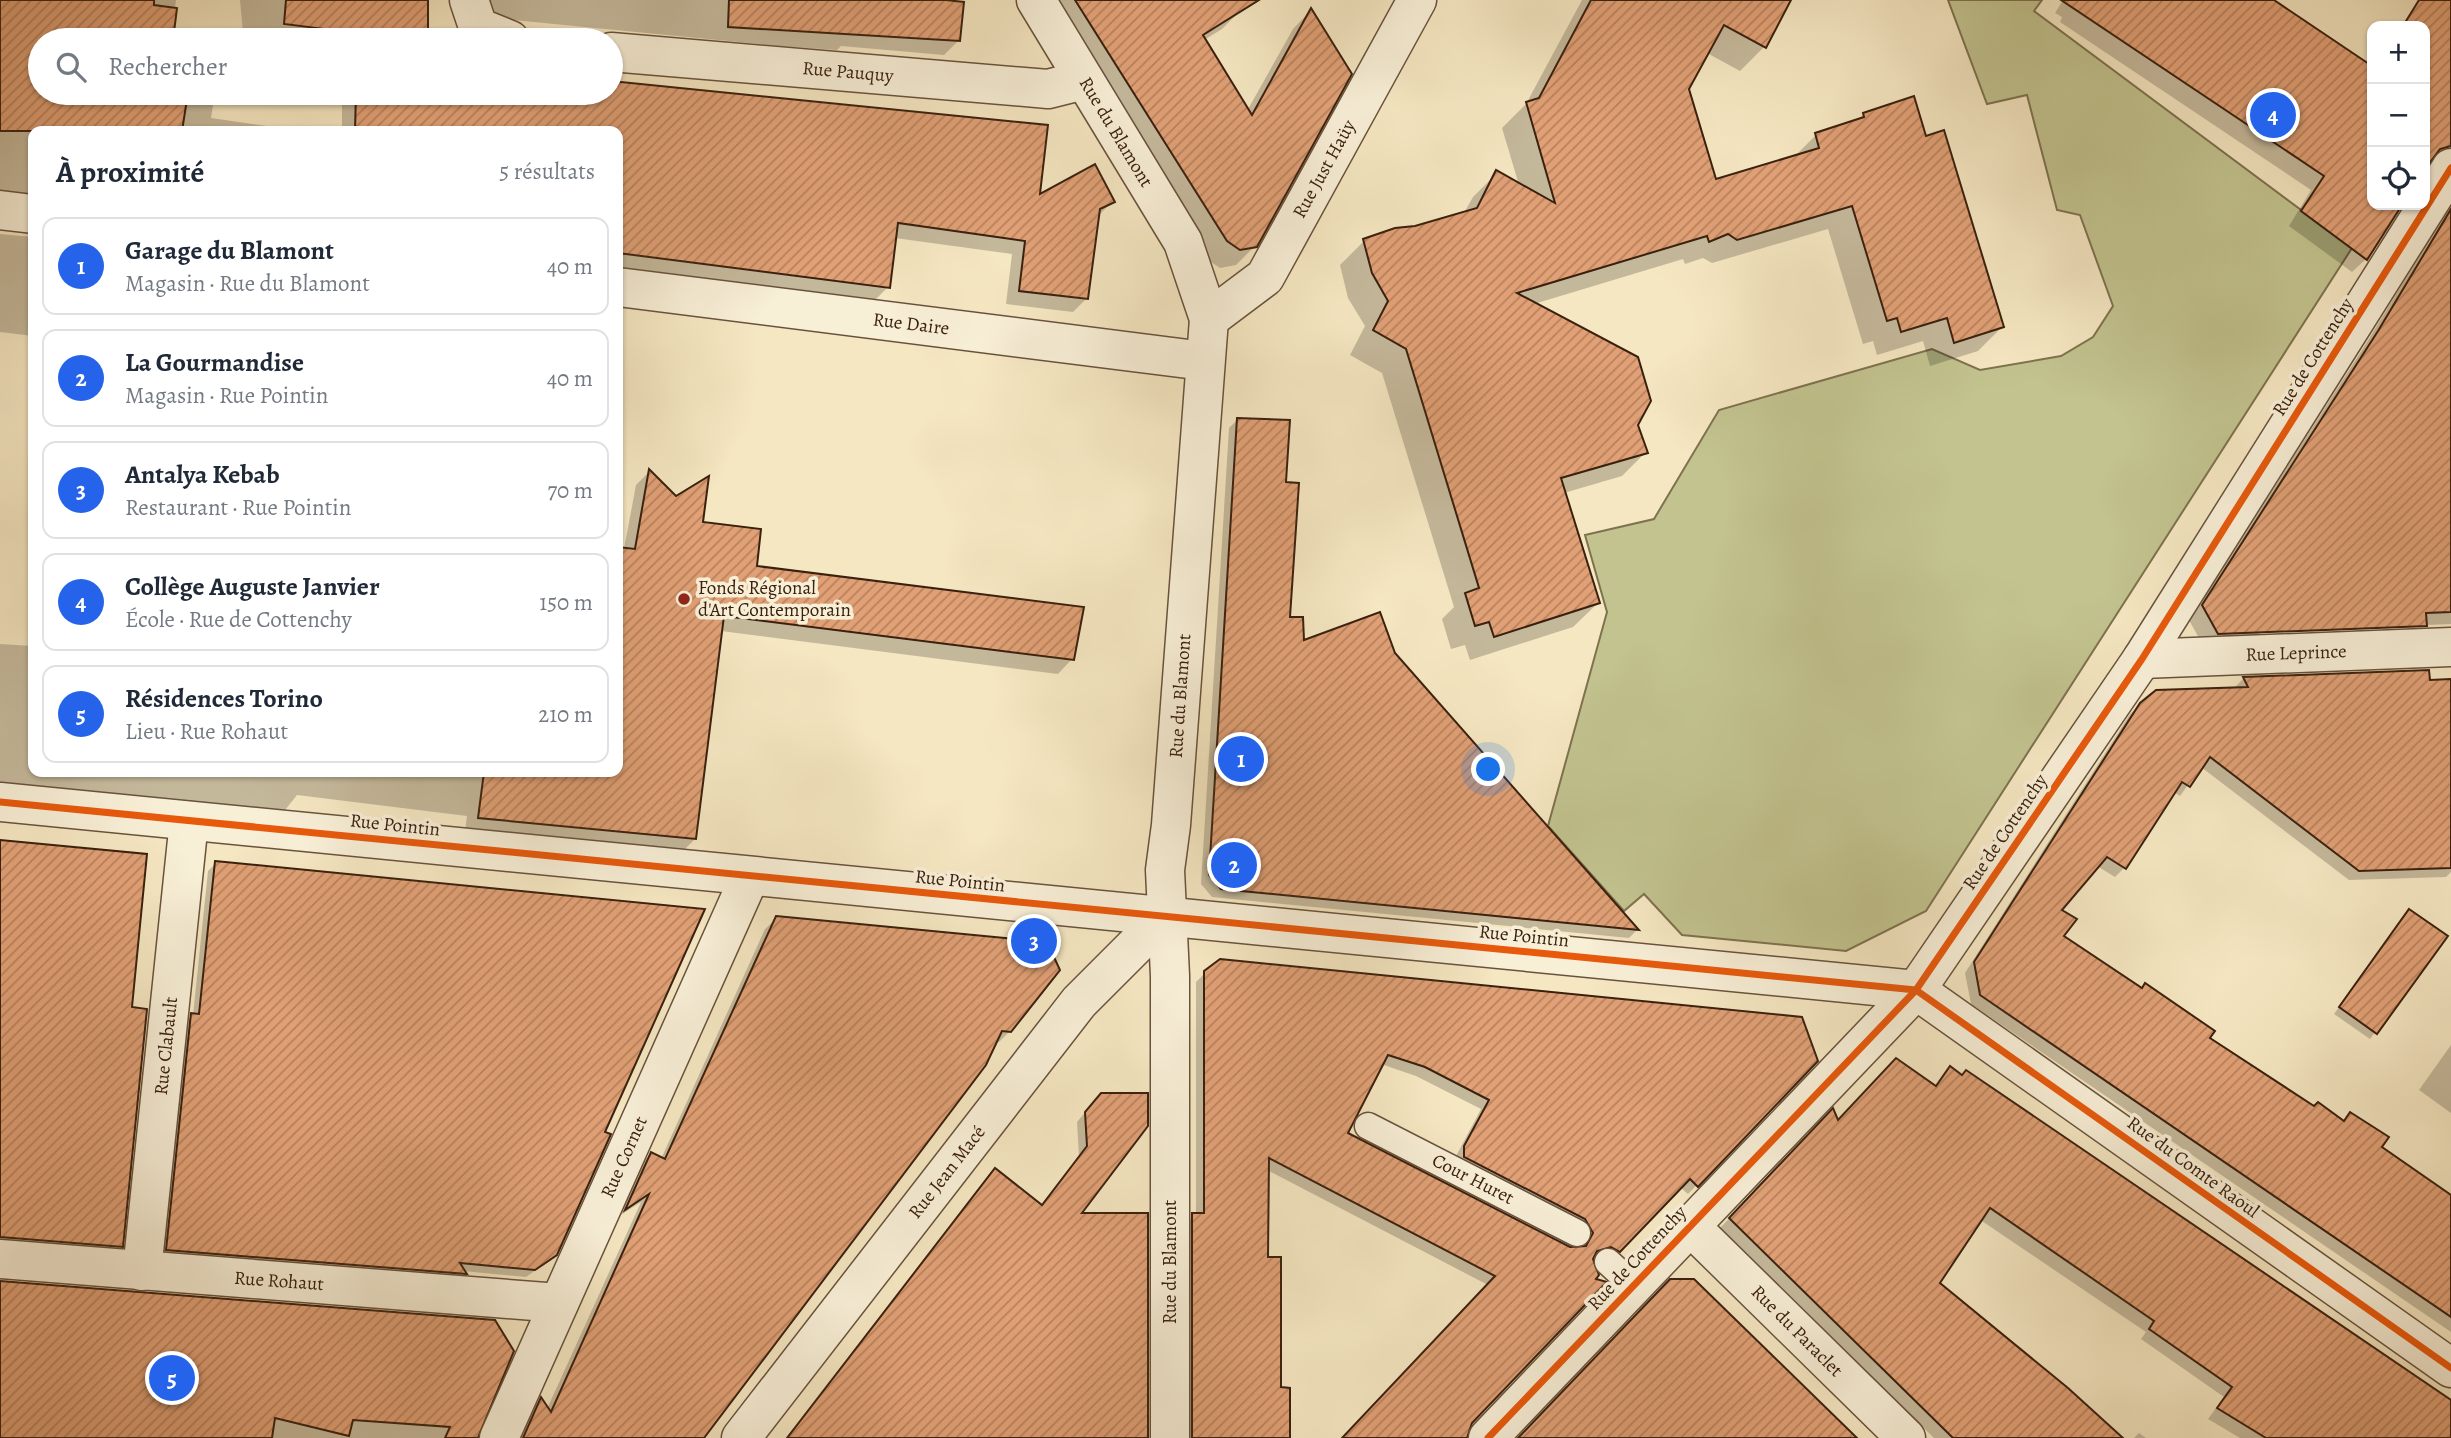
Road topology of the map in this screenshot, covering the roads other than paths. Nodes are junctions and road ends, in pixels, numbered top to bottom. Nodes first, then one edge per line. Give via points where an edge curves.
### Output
1 (469, 0) edge
2 (1036, 0) edge
3 (1417, 0) edge
4 (480, 28) edge
5 (623, 53) edge
6 (1084, 80) junction
7 (2451, 168) edge
8 (0, 210) edge
9 (28, 213) edge
10 (623, 289) edge
11 (1209, 319) junction
12 (1204, 361) junction
13 (2451, 647) edge
14 (2141, 659) junction
15 (0, 802) edge
16 (189, 821) junction
17 (750, 876) junction
18 (1165, 916) junction
19 (1916, 990) junction
20 (1368, 1126) dead end
21 (1689, 1225) junction
22 (1577, 1233) dead end
23 (0, 1259) edge
24 (142, 1270) junction
25 (559, 1303) junction
26 (2451, 1368) edge
27 (499, 1438) edge
28 (741, 1438) edge
29 (1170, 1438) edge
30 (1488, 1438) edge
31 (1906, 1438) edge

1 - 4 street
2 - 6 street, Rue du Blamont
3 - 11 street, Rue Just Haüy via 1265,277
5 - 6 street, Rue Pauquy via 1048,89
6 - 11 street, Rue du Blamont via 1183,242
7 - 14 street, Rue de Cottenchy
8 - 9 street
10 - 12 street, Rue Daire
11 - 12 street, Rue du Blamont
12 - 18 street, Rue du Blamont
13 - 14 street, Rue Leprince
14 - 19 street, Rue de Cottenchy
15 - 16 street, Rue Pointin
16 - 17 street, Rue Pointin
16 - 24 street, Rue Clabault
17 - 18 street, Rue Pointin
17 - 25 street, Rue Cornet
18 - 19 street, Rue Pointin
18 - 28 street, Rue Jean Macé via 1079,1002
18 - 29 street, Rue du Blamont via 1170,976
19 - 21 street, Rue de Cottenchy
19 - 26 street, Rue du Comte Raoul
20 - 22 lane, Cour Huret
21 - 30 street, Rue de Cottenchy via 1620,1273
21 - 31 street, Rue du Paraclet
23 - 24 street, Rue Rohaut
24 - 25 street, Rue Rohaut
25 - 27 street, Rue Cornet

